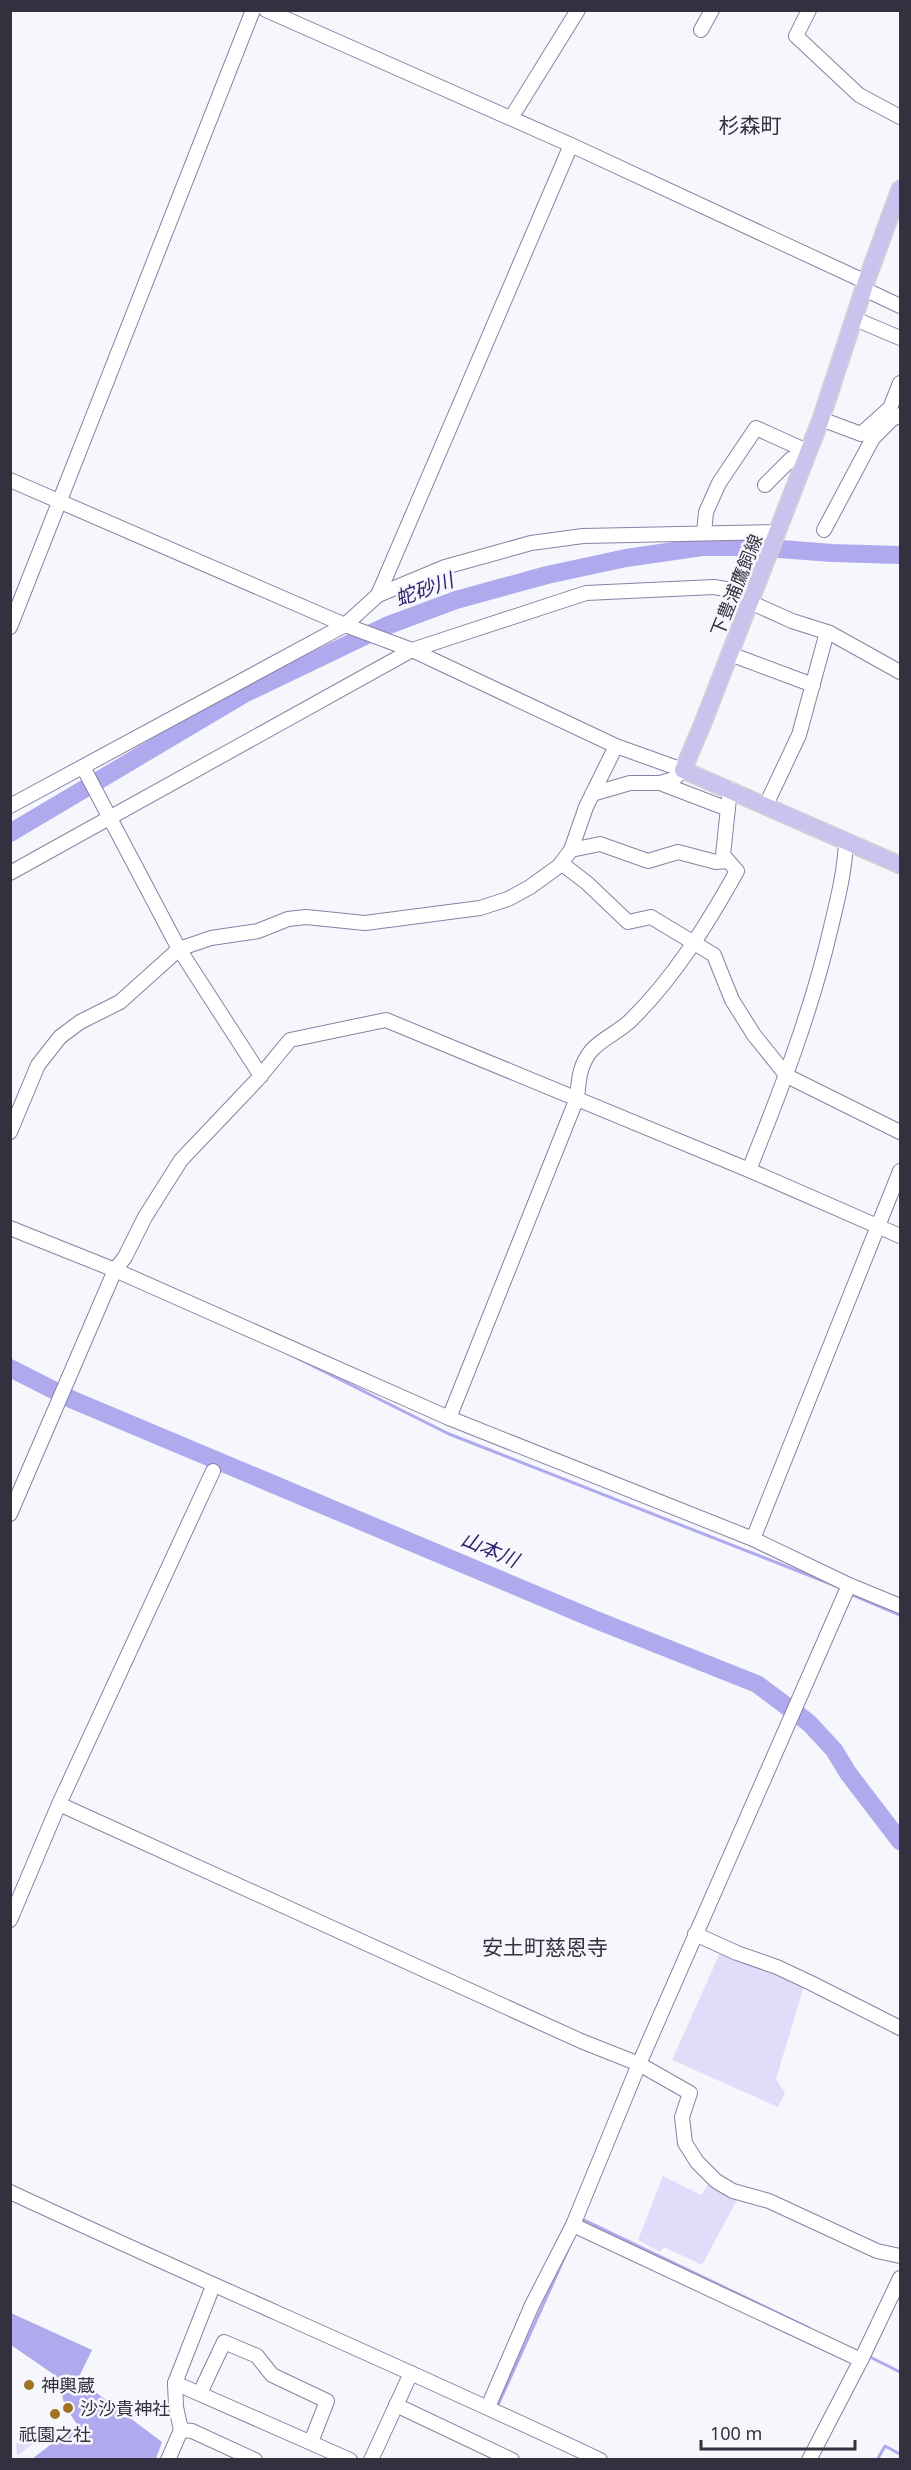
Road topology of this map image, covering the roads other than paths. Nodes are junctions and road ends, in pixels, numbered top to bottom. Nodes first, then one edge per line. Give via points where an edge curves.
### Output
1 (253, 10) edge
2 (266, 10) edge
3 (578, 10) edge
4 (712, 10) edge
5 (809, 10) edge
6 (701, 30) dead end
7 (900, 117) edge
8 (511, 118) junction
9 (571, 145) junction
10 (900, 189) edge
11 (865, 285) junction
12 (900, 306) edge
13 (855, 319) junction
14 (900, 338) edge
15 (900, 383) edge
16 (900, 415) edge
17 (821, 419) junction
18 (807, 455) junction
19 (10, 480) edge
20 (765, 485) dead end
21 (61, 501) junction
22 (824, 530) dead end
23 (778, 532) junction
24 (704, 533) junction
25 (378, 595) junction
26 (752, 598) junction
27 (345, 624) junction
28 (10, 627) edge
29 (827, 632) junction
30 (412, 650) junction
31 (730, 654) junction
32 (900, 672) edge
33 (813, 685) junction
34 (616, 746) junction
35 (83, 767) junction
36 (683, 770) junction
37 (660, 783) junction
38 (730, 789) junction
39 (592, 794) junction
40 (766, 805) junction
41 (10, 806) edge
42 (728, 809) junction
43 (109, 820) junction
44 (846, 841) junction
45 (571, 850) junction
46 (728, 861) junction
47 (561, 863) junction
48 (900, 865) edge
49 (10, 873) edge
50 (692, 943) junction
51 (179, 949) junction
52 (261, 1076) junction
53 (787, 1076) junction
54 (578, 1098) junction
55 (10, 1132) edge
56 (900, 1132) edge
57 (749, 1170) junction
58 (900, 1171) edge
59 (879, 1227) junction
60 (10, 1228) edge
61 (900, 1236) edge
62 (115, 1270) junction
63 (449, 1418) junction
64 (213, 1471) dead end
65 (10, 1514) edge
66 (753, 1539) junction
67 (849, 1585) junction
68 (900, 1606) edge
69 (59, 1804) junction
70 (16, 1891) edge
71 (10, 1920) edge
72 (695, 1934) junction
73 (900, 2028) edge
74 (639, 2064) junction
75 (10, 2192) edge
76 (573, 2225) junction
77 (900, 2256) edge
78 (900, 2278) edge
79 (213, 2286) junction
80 (861, 2360) junction
81 (411, 2373) junction
82 (175, 2384) junction
83 (200, 2393) junction
84 (396, 2405) junction
85 (488, 2407) junction
86 (182, 2430) junction
87 (311, 2442) junction
88 (168, 2460) edge
89 (255, 2460) edge
90 (350, 2460) edge
91 (371, 2460) edge
92 (512, 2460) edge
93 (600, 2460) edge
94 (809, 2460) edge

1 - 21 street
2 - 8 street
3 - 8 street
4 - 6 street
5 - 7 street via 796,36 859,95
8 - 9 street
9 - 11 street
9 - 25 street
10 - 11 main road, 下豊浦鷹飼線
11 - 12 street
11 - 13 main road, 下豊浦鷹飼線
13 - 14 street
13 - 17 main road, 下豊浦鷹飼線
15 - 17 street via 890,408 861,434
16 - 22 street via 873,438
17 - 18 main road, 下豊浦鷹飼線
18 - 20 street via 791,459
18 - 23 main road, 下豊浦鷹飼線
18 - 24 street via 756,428 719,483 705,512
19 - 21 street
21 - 27 street
21 - 28 street
23 - 24 street
23 - 26 main road, 下豊浦鷹飼線
24 - 25 street via 583,536 531,543 445,567
25 - 27 street
26 - 29 street via 792,621
26 - 30 street via 714,587 586,592
26 - 31 main road, 下豊浦鷹飼線
27 - 30 street
27 - 35 street
29 - 32 street
29 - 33 street
30 - 34 street
30 - 43 street
31 - 33 street
31 - 36 main road, 下豊浦鷹飼線
33 - 40 street via 791,754
34 - 36 street
34 - 39 street
35 - 41 street
35 - 43 street
36 - 37 street
36 - 38 main road
37 - 39 street via 630,783
37 - 42 street
38 - 40 main road
38 - 42 street
39 - 45 street
40 - 44 main road
42 - 46 street via 723,855
43 - 49 street
43 - 51 street
44 - 48 main road
44 - 53 street via 845,865 823,964
45 - 46 street via 600,844 648,861 678,852 716,862
45 - 47 street
46 - 50 street via 737,871
47 - 50 street via 628,922 651,917
47 - 51 street via 530,887 480,908 365,923 288,919 258,931 210,938
50 - 53 street via 714,955 732,1000
50 - 54 street via 631,1021 592,1050 579,1070
51 - 52 street
51 - 55 street via 120,1002 60,1037 38,1065
52 - 54 street via 290,1040 386,1020
52 - 62 street via 181,1160
53 - 56 street
53 - 57 street
54 - 57 street
54 - 63 street
57 - 59 street
58 - 59 street
59 - 61 street
59 - 66 street
60 - 62 street
62 - 63 street
62 - 65 street
63 - 66 street
64 - 69 street
66 - 67 street
67 - 68 street
67 - 72 street
69 - 70 street
69 - 74 street
70 - 71 street
72 - 73 street via 777,1967
72 - 74 street
74 - 76 street
74 - 77 street via 690,2093 682,2117 685,2143 716,2181 877,2251
75 - 79 street
76 - 80 street
76 - 85 street
78 - 80 street
79 - 81 street
79 - 82 street
80 - 94 street
81 - 84 street
81 - 85 street
82 - 83 street
82 - 86 street
83 - 87 street
83 - 87 street via 224,2342 257,2356 272,2375 327,2401
84 - 91 street
84 - 92 street
85 - 93 street
86 - 88 street
86 - 89 street
87 - 90 street

